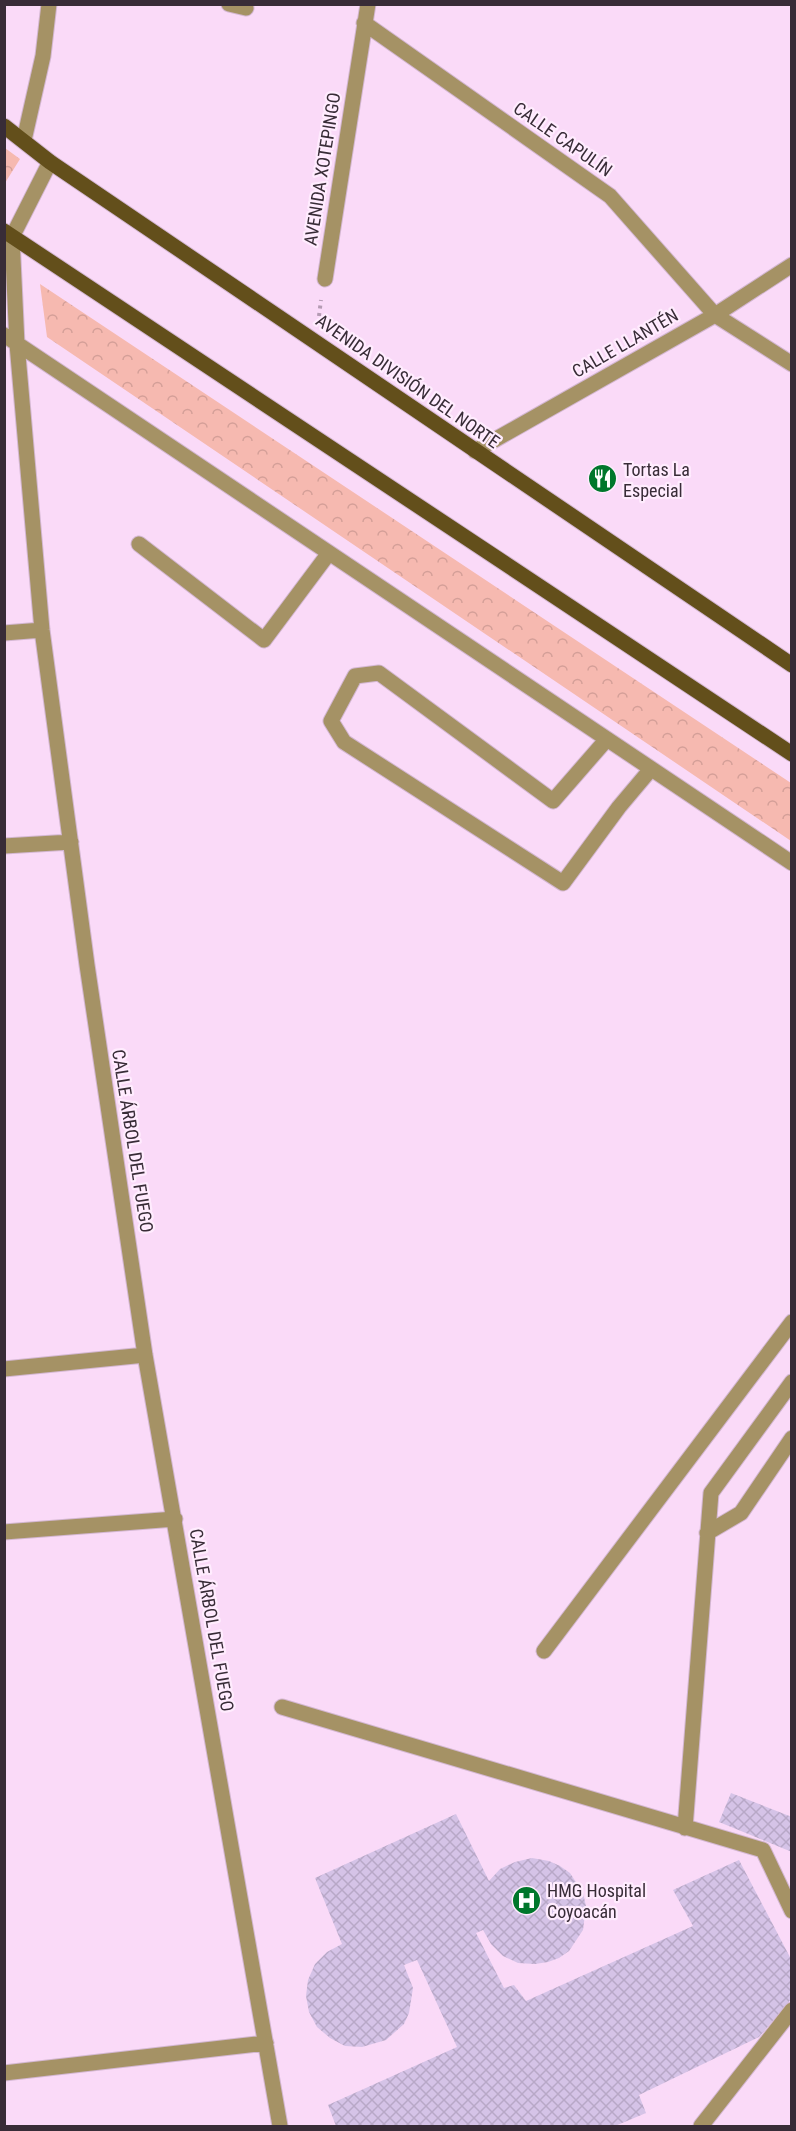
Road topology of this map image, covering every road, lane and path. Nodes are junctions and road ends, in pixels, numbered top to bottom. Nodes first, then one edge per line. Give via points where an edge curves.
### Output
1 (49, 4) edge
2 (229, 4) edge
3 (368, 4) edge
4 (246, 8) dead end
5 (364, 23) junction
6 (4, 126) edge
7 (24, 140) junction
8 (50, 162) junction
9 (8, 234) edge
10 (792, 265) edge
11 (325, 279) joint
12 (715, 315) junction
13 (11, 339) edge
14 (315, 340) junction
15 (792, 364) edge
16 (475, 451) junction
17 (139, 544) dead end
18 (329, 553) junction
19 (42, 630) junction
20 (4, 633) edge
21 (792, 665) edge
22 (607, 739) junction
23 (792, 754) edge
24 (651, 769) junction
25 (70, 842) junction
26 (4, 846) edge
27 (792, 863) edge
28 (792, 1322) edge
29 (145, 1354) junction
30 (4, 1369) edge
31 (792, 1382) edge
32 (792, 1438) edge
33 (175, 1519) junction
34 (4, 1532) edge
35 (707, 1533) junction
36 (544, 1652) dead end
37 (282, 1707) dead end
38 (685, 1828) junction
39 (792, 1911) edge
40 (792, 2010) edge
41 (266, 2043) junction
42 (4, 2073) edge
43 (280, 2127) edge
44 (701, 2127) edge

1 - 7 street via 43,56
2 - 4 street
3 - 5 street, AVENIDA XOTEPINGO
5 - 11 street, AVENIDA XOTEPINGO
5 - 12 street, CALLE CAPULÍN via 610,196
6 - 7 main road, AVENIDA DIVISIÓN DEL NORTE
7 - 8 main road, AVENIDA DIVISIÓN DEL NORTE
8 - 9 street, CALLE ÁRBOL DEL FUEGO
8 - 14 main road, AVENIDA DIVISIÓN DEL NORTE
9 - 13 street, CALLE ÁRBOL DEL FUEGO
9 - 23 main road
10 - 12 street, CALLE LLANTÉN
11 - 14 path
12 - 15 street, CALLE CAPULÍN
12 - 16 street, CALLE LLANTÉN
13 - 18 street
13 - 19 street, CALLE ÁRBOL DEL FUEGO
14 - 16 main road, AVENIDA DIVISIÓN DEL NORTE
16 - 21 main road, AVENIDA DIVISIÓN DEL NORTE
17 - 18 street via 264,640
18 - 22 street
19 - 20 street
19 - 25 street, CALLE ÁRBOL DEL FUEGO
22 - 24 street
22 - 24 street via 553,801 379,673 355,676 331,721 344,742 563,884
24 - 27 street
25 - 26 street
25 - 29 street, CALLE ÁRBOL DEL FUEGO
28 - 36 street
29 - 30 street
29 - 33 street, CALLE ÁRBOL DEL FUEGO
31 - 35 street via 711,1493
32 - 35 street via 741,1513
33 - 34 street
33 - 41 street, CALLE ÁRBOL DEL FUEGO
35 - 38 street
37 - 38 street
38 - 39 street via 763,1850
40 - 44 street
41 - 42 street
41 - 43 street, CALLE ÁRBOL DEL FUEGO

